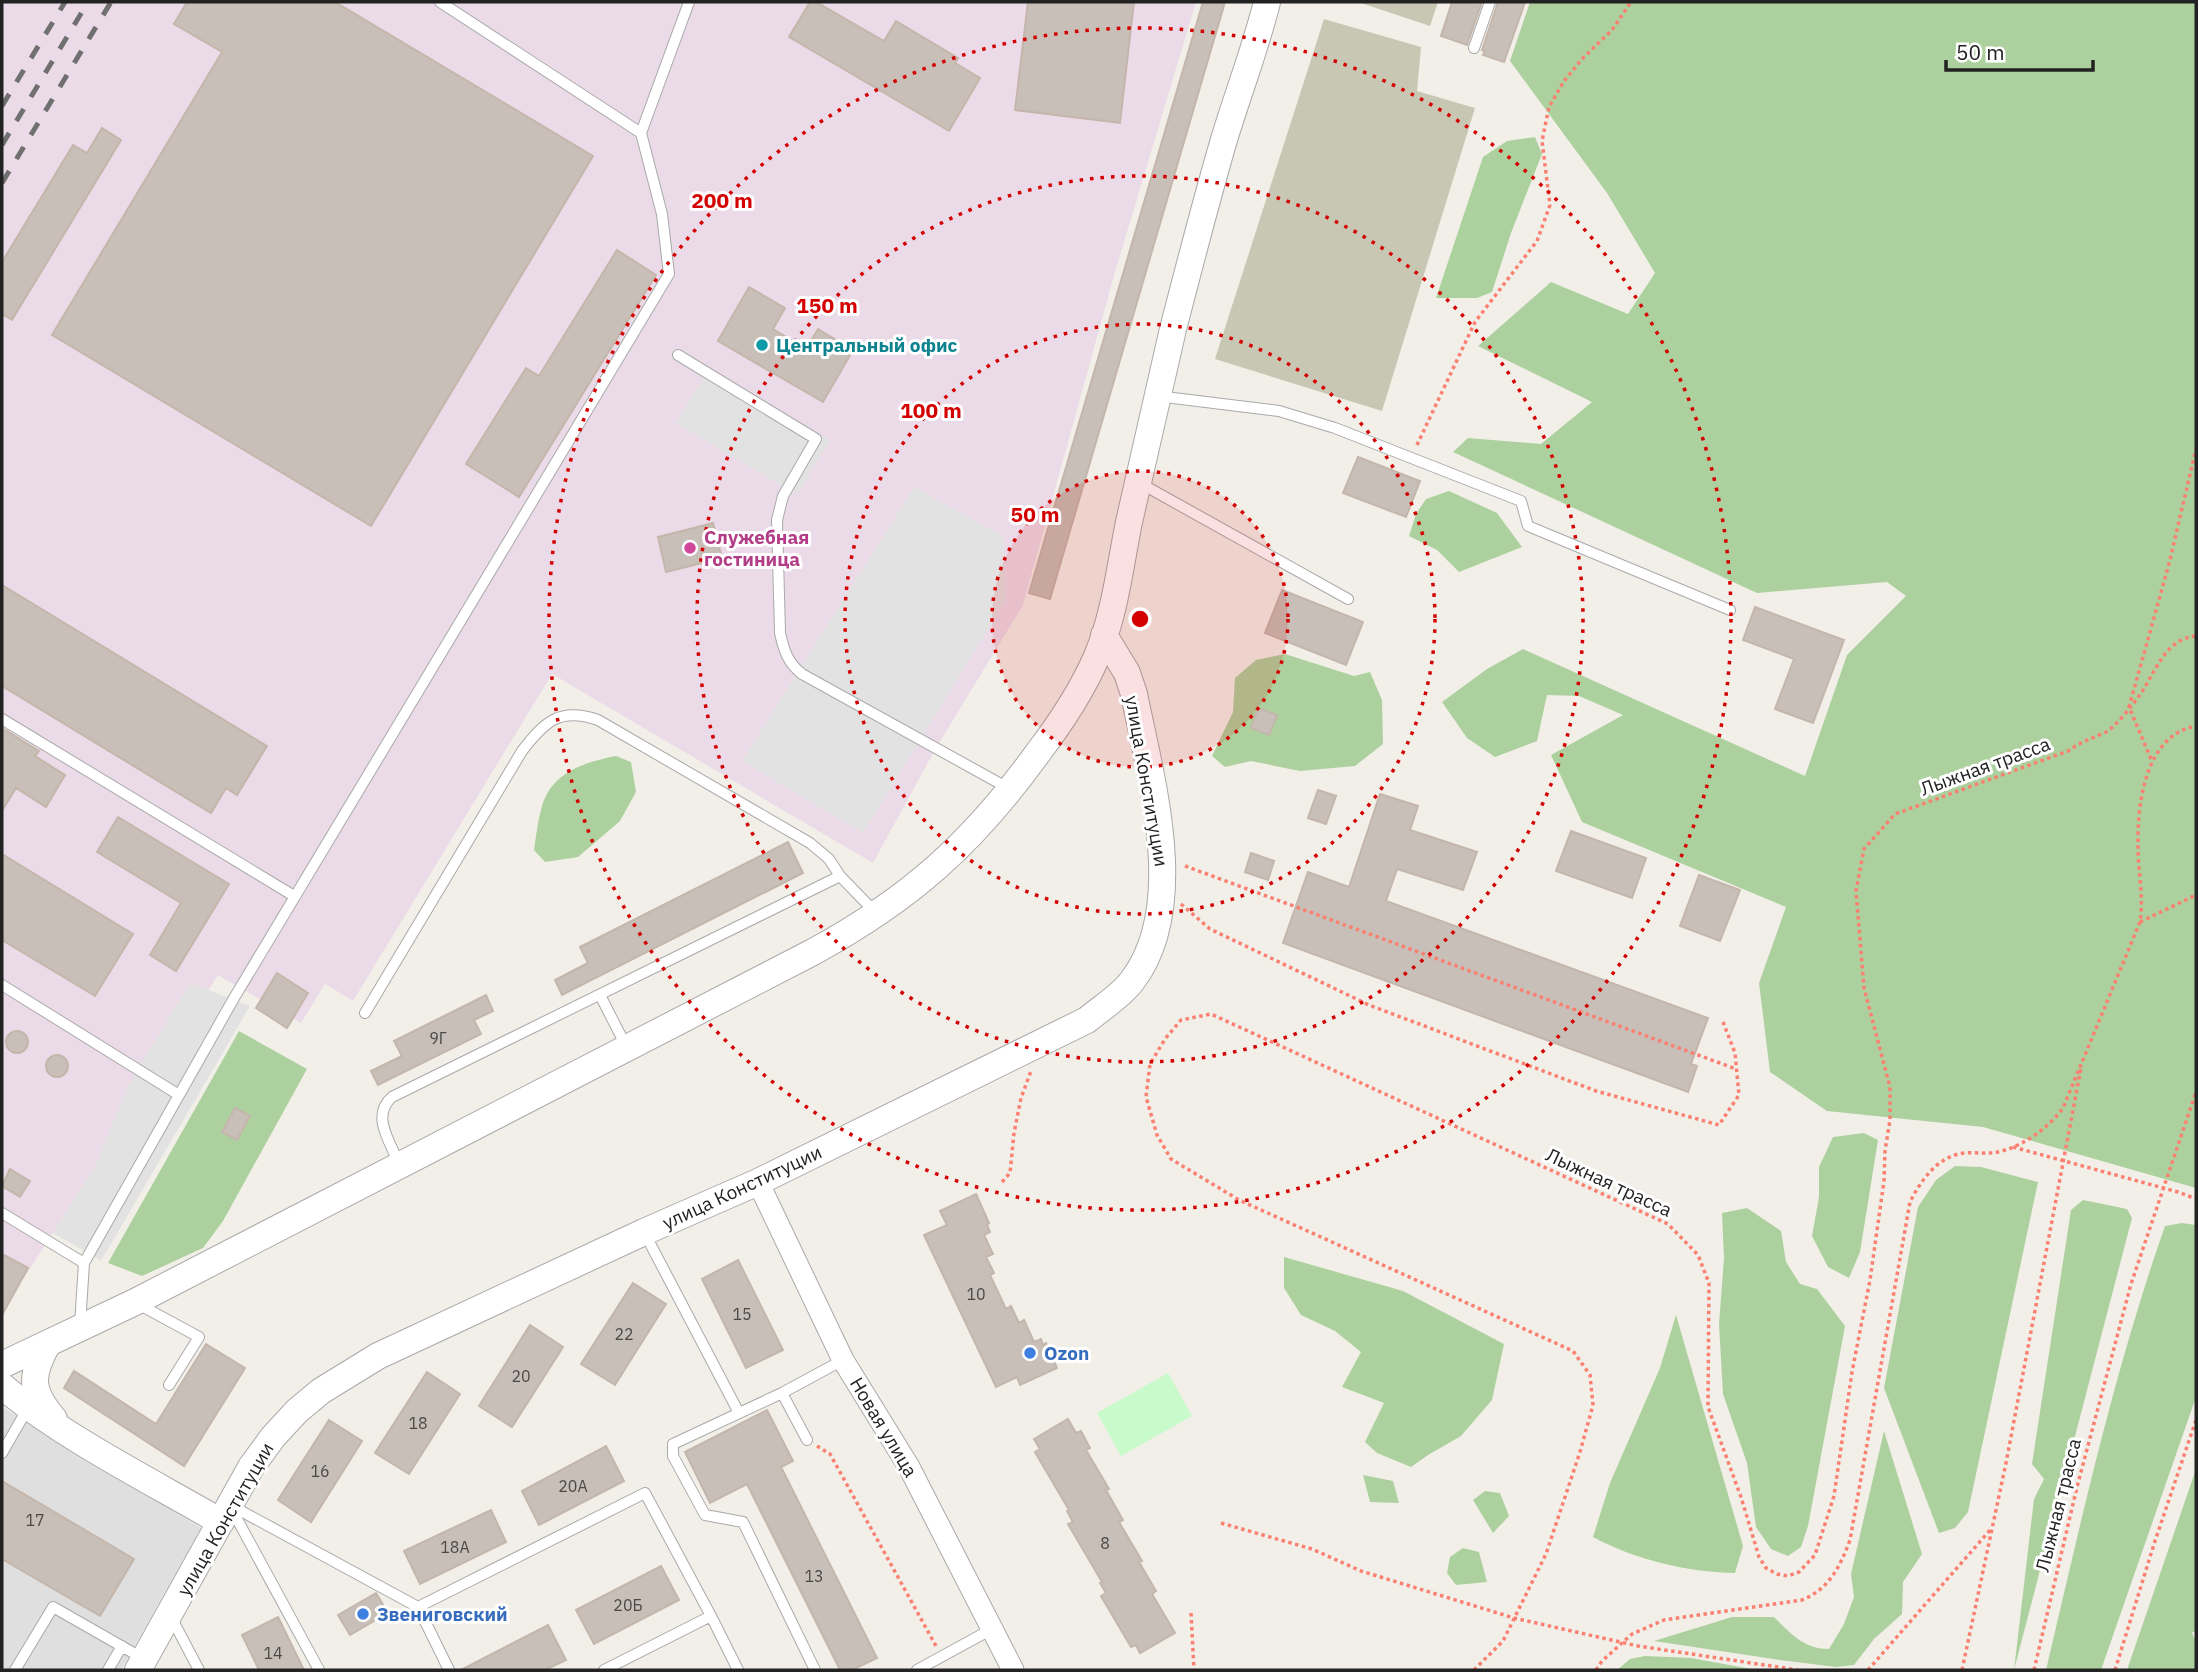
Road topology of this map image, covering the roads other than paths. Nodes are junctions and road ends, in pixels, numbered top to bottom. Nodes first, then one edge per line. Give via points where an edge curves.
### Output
1 (440, 2) edge
2 (689, 2) edge
3 (1267, 2) edge
4 (1490, 2) edge
5 (1474, 48) dead end
6 (641, 133) junction
7 (678, 355) dead end
8 (1157, 396) junction
9 (1138, 482) junction
10 (1348, 599) dead end
11 (1730, 610) dead end
12 (1104, 635) junction
13 (2, 719) edge
14 (1011, 790) junction
15 (840, 876) junction
16 (294, 896) junction
17 (877, 914) junction
18 (2, 985) edge
19 (600, 995) junction
20 (365, 1013) dead end
21 (627, 1049) junction
22 (179, 1096) junction
23 (400, 1166) junction
24 (758, 1182) junction
25 (2, 1213) edge
26 (644, 1232) junction
27 (84, 1263) junction
28 (135, 1302) junction
29 (80, 1326) junction
30 (47, 1345) junction
31 (843, 1360) junction
32 (2, 1365) edge
33 (169, 1385) dead end
34 (2, 1386) edge
35 (782, 1393) junction
36 (28, 1408) junction
37 (739, 1413) junction
38 (64, 1430) junction
39 (807, 1440) road end
40 (2, 1453) edge
41 (225, 1513) junction
42 (418, 1607) junction
43 (170, 1614) junction
44 (710, 1616) junction
45 (992, 1629) junction
46 (135, 1658) edge
47 (15, 1670) edge
48 (108, 1670) edge
49 (198, 1670) edge
50 (319, 1670) edge
51 (449, 1670) edge
52 (604, 1670) edge
53 (738, 1670) edge
54 (815, 1670) edge
55 (917, 1670) edge
56 (1013, 1670) edge

1 - 6 lane
2 - 6 lane
3 - 8 street via 1223,142
4 - 5 lane
6 - 16 lane via 663,214 669,274
7 - 14 lane via 816,439 783,496 777,520 780,633 793,667
8 - 9 street
8 - 11 lane via 1279,411 1335,428 1521,501 1528,526
9 - 10 lane
9 - 12 street
12 - 14 street via 1073,703
12 - 24 street, улица Конституции via 1128,673 1134,694 1163,858 1164,888 1154,942 1131,982 1087,1020
13 - 16 lane
14 - 17 street via 967,840
15 - 17 lane
15 - 19 lane
15 - 20 lane via 810,843 598,720 568,714 552,719 522,751
16 - 22 lane
17 - 21 street
18 - 22 lane
19 - 21 lane
19 - 23 lane via 386,1102 380,1120
21 - 23 street
22 - 27 lane
23 - 28 street
24 - 26 street, улица Конституции
24 - 31 street, Новая улица
25 - 27 lane
26 - 37 lane
26 - 41 street, улица Конституции via 378,1356 321,1391 273,1437
27 - 29 lane
28 - 29 street
28 - 33 lane via 199,1336
29 - 30 street
30 - 32 street
30 - 38 street via 37,1363 37,1397
31 - 35 lane
31 - 45 street, Новая улица via 909,1467
34 - 36 street
35 - 37 lane
35 - 39 lane
36 - 38 street
36 - 40 lane
37 - 54 lane via 673,1444 673,1456 705,1515 743,1522
38 - 41 street
41 - 42 lane
41 - 43 street, улица Конституции
41 - 50 lane
42 - 44 lane via 645,1493
42 - 51 lane
43 - 46 street, улица Конституции
43 - 49 lane
44 - 52 lane
44 - 53 lane
45 - 55 lane
45 - 56 street, Новая улица
46 - 47 lane via 53,1607
46 - 48 lane

